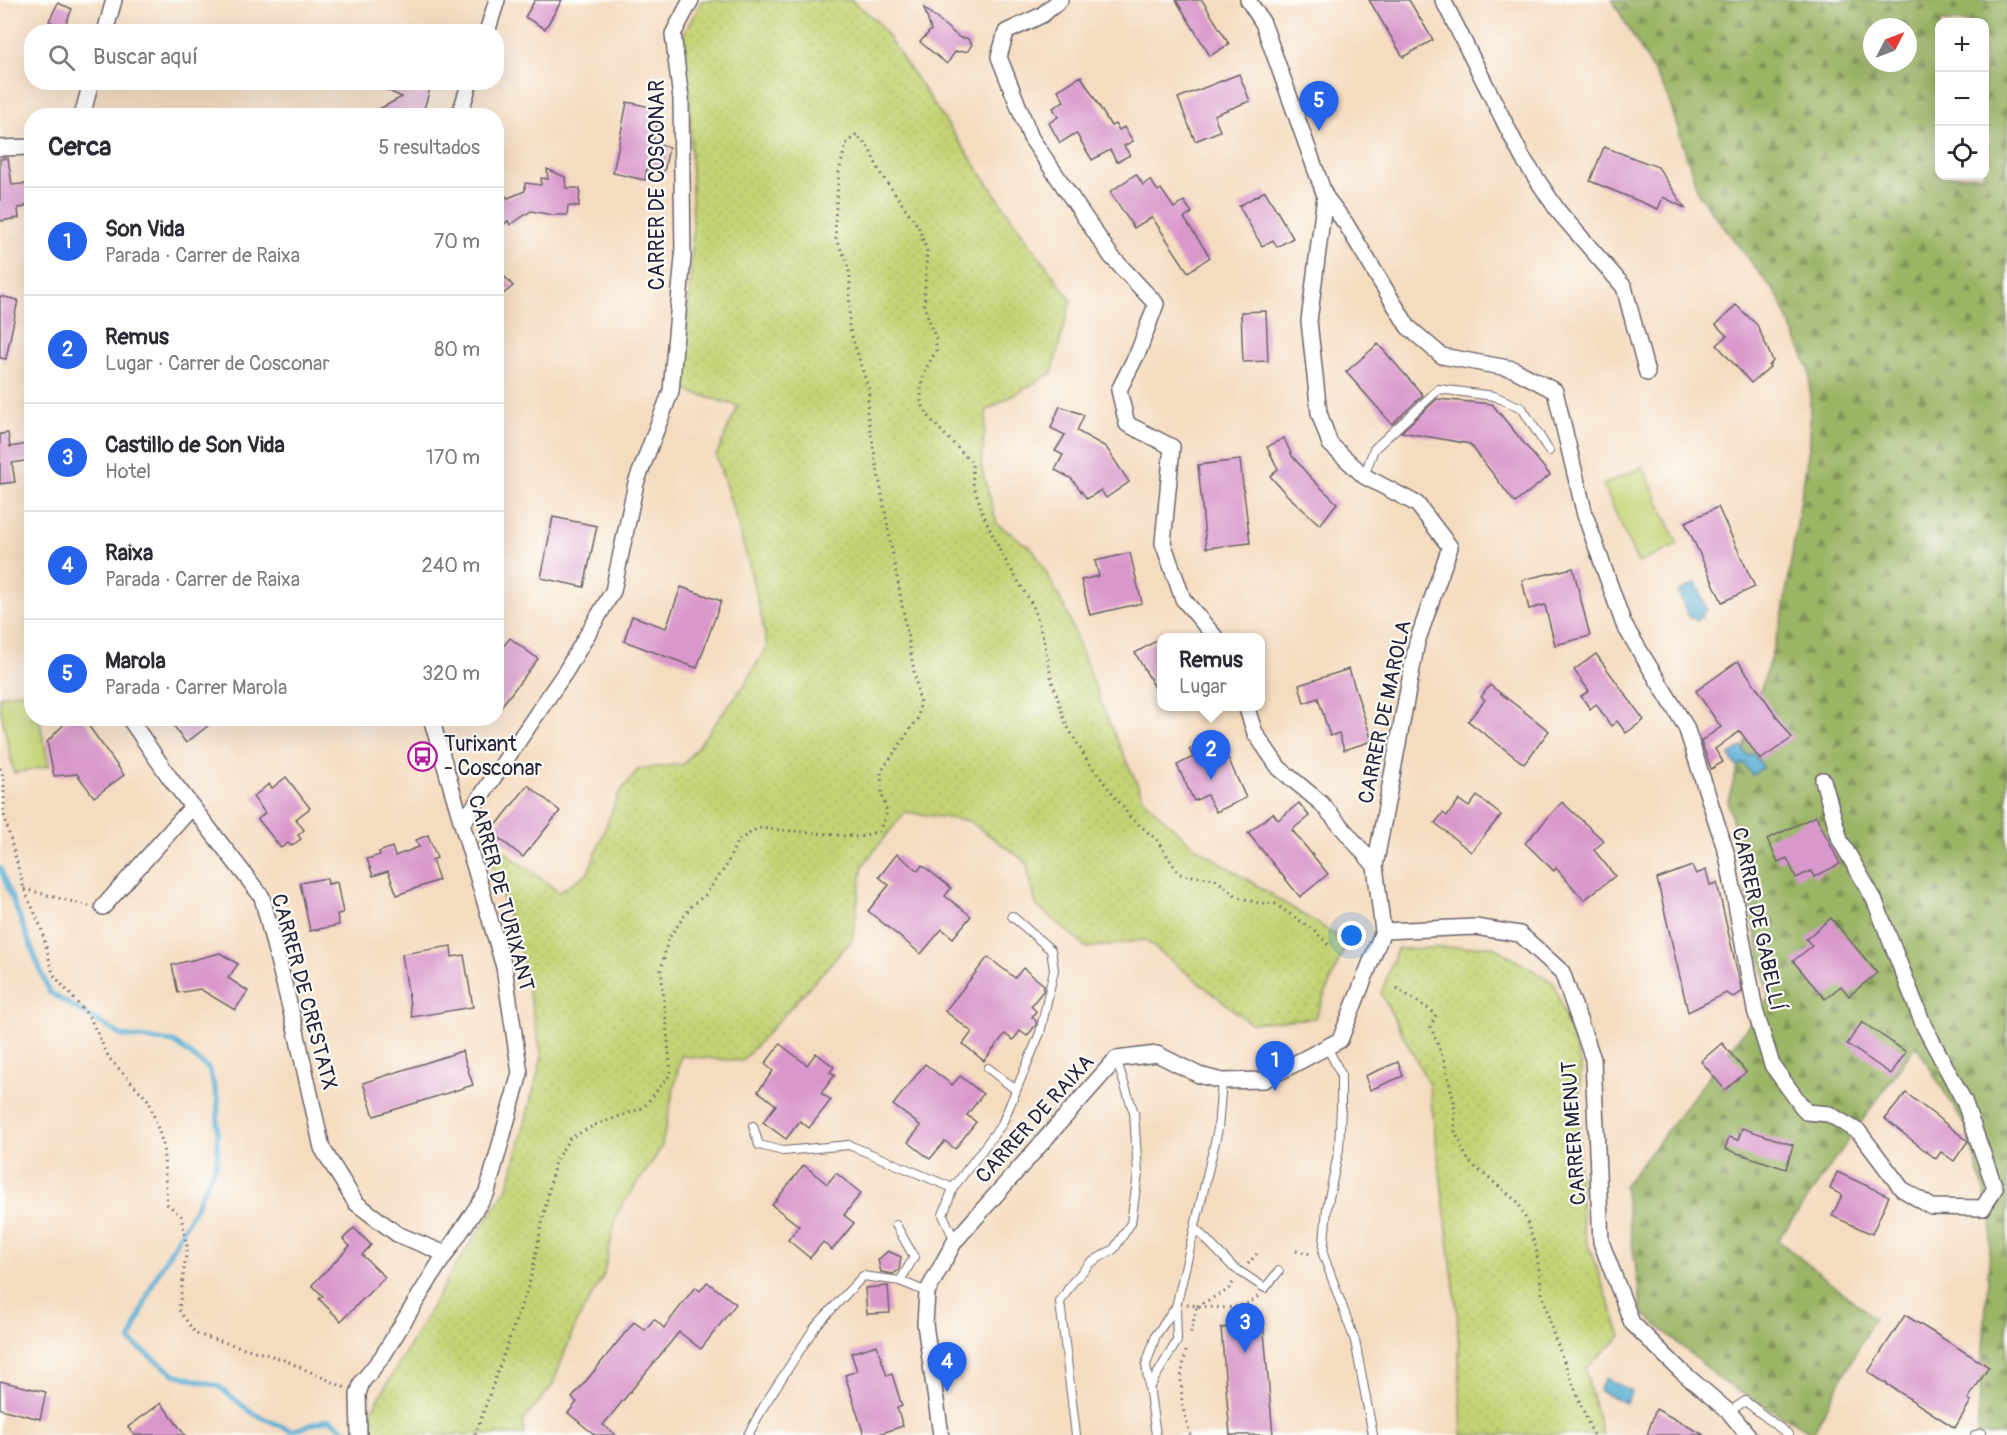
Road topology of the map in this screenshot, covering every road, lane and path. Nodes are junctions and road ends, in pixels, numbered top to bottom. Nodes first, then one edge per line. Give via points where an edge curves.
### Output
1 (114, 0) edge
2 (497, 0) edge
3 (691, 0) edge
4 (1060, 0) edge
5 (1248, 0) edge
6 (1443, 0) edge
7 (107, 24) edge
8 (490, 24) edge
9 (89, 90) edge
10 (467, 90) edge
11 (84, 108) edge
12 (462, 108) edge
13 (24, 147) edge
14 (0, 148) edge
15 (1325, 196) junction
16 (1647, 373) dead end
17 (1549, 451) dead end
18 (1364, 476) junction
19 (1212, 633) edge
20 (1248, 711) edge
21 (134, 726) edge
22 (432, 726) edge
23 (0, 768) edge
24 (1823, 780) dead end
25 (192, 807) junction
26 (462, 824) junction
27 (1375, 866) junction
28 (24, 889) junction
29 (82, 905) dead end
30 (103, 907) dead end
31 (1012, 916) dead end
32 (1383, 931) junction
33 (1331, 948) dead end
34 (1397, 988) dead end
35 (1327, 1047) junction
36 (1116, 1059) junction
37 (988, 1068) dead end
38 (1222, 1081) junction
39 (1016, 1090) junction
40 (753, 1126) dead end
41 (953, 1188) junction
42 (896, 1225) dead end
43 (1196, 1229) junction
44 (955, 1241) junction
45 (1258, 1251) dead end
46 (1296, 1251) dead end
47 (446, 1254) junction
48 (1314, 1254) dead end
49 (1250, 1262) dead end
50 (1279, 1271) dead end
51 (900, 1281) junction
52 (1234, 1281) dead end
53 (927, 1292) junction
54 (1257, 1298) dead end
55 (1176, 1307) junction
56 (1180, 1377) dead end
57 (1149, 1388) junction
58 (358, 1394) junction
59 (1729, 1412) junction
60 (359, 1435) edge
61 (475, 1435) edge
62 (748, 1435) edge
63 (941, 1435) edge
64 (1076, 1435) edge
65 (1156, 1435) edge
66 (1190, 1435) edge
67 (1373, 1435) edge
68 (1593, 1435) edge
69 (1748, 1435) edge
70 (1789, 1435) edge

1 - 7 street
2 - 8 street
3 - 26 street, CARRER DE COSCONAR via 673,34 681,99 683,256 670,391 636,483 613,591 566,671
4 - 19 street via 1042,15 1006,32 999,57 1031,138 1111,256 1156,304 1119,390 1127,424 1172,447 1163,543 1183,599
5 - 15 street, CARRER DE MAROLA via 1263,23
6 - 16 street via 1522,157 1558,211 1624,287
9 - 11 street
10 - 12 street
13 - 14 street
15 - 18 street, CARRER DE MAROLA via 1310,321 1319,413 1330,444
15 - 24 street, CARRER DE GABELLÍ via 1408,327 1442,356 1513,369 1555,391 1585,515 1624,625 1686,726 1727,855 1755,1010 1772,1065 1806,1112 1829,1114 1859,1132 1902,1189 1932,1208 1983,1208 1995,1188 1964,1101 1924,1026 1874,899 1840,840
17 - 18 lane via 1522,408 1494,396 1439,389 1374,450
18 - 27 street, CARRER DE MAROLA via 1417,504 1450,547 1417,642
20 - 27 street via 1255,733 1279,768 1321,803
21 - 25 street, CARRER DE CRESTATX
22 - 26 street, CARRER DE TURIXANT
23 - 28 path via 4,815
25 - 30 street
25 - 47 street, CARRER DE CRESTATX via 262,897 322,1148 356,1203 397,1234
26 - 47 street, CARRER DE TURIXANT via 504,967 520,1073 487,1192
27 - 32 street, CARRER DE MAROLA
28 - 29 path
28 - 58 path via 41,927 53,974 90,1018 109,1058 149,1101 163,1143 166,1204 181,1216 187,1246 179,1310 196,1334 282,1359
31 - 39 lane via 1051,950 1054,970 1040,1033
32 - 35 street, CARRER DE RAIXA via 1340,1040
32 - 59 street, CARRER MENUT via 1475,927 1520,934 1562,972 1593,1059 1605,1252 1632,1323
33 - 61 path via 1315,931 1275,903 1238,897 1215,879 1179,874 1157,840 1130,817 1087,760 1066,724 1033,606 983,514 973,483 972,463 930,420 921,403 925,370 936,351 936,339 924,306 927,251 918,226 880,173 868,146 856,135 846,144 839,172 836,240 850,275 849,327 869,390 867,412 920,704 918,718 881,772 887,813 879,831 859,837 758,828 737,841 726,867 705,895 692,904 668,939 661,970 671,1073 643,1108 570,1138 555,1161 530,1281
34 - 68 path via 1436,1014 1431,1027 1454,1102 1455,1132 1469,1162 1518,1202 1526,1219 1554,1336
35 - 38 street, CARRER DE RAIXA via 1264,1080
35 - 67 lane via 1341,1074 1341,1106 1339,1149 1323,1254 1355,1341
36 - 38 street, CARRER DE RAIXA via 1157,1054 1199,1075
36 - 44 street, CARRER DE RAIXA
36 - 64 lane via 1134,1113 1138,1174 1131,1223 1114,1249 1090,1263 1060,1302
37 - 39 lane
38 - 43 lane via 1218,1129
39 - 41 lane via 1002,1124
40 - 41 lane via 759,1145 783,1151 849,1145
41 - 44 lane via 944,1215
42 - 51 lane via 914,1257
43 - 50 lane via 1233,1267 1265,1288
43 - 55 lane
44 - 53 street, CARRER DE RAIXA
45 - 49 path
46 - 48 path
47 - 58 street, CARRER DE TURIXANT
51 - 53 lane
51 - 62 lane via 864,1276 815,1327
52 - 54 path via 1228,1290 1197,1306 1229,1308
53 - 63 street, CARRER DE RAIXA via 925,1324
55 - 57 lane via 1177,1341
55 - 57 lane via 1156,1335 1146,1365
56 - 66 path
57 - 65 lane
58 - 60 street
59 - 69 street, CARRER MENUT
59 - 70 lane via 1745,1401

